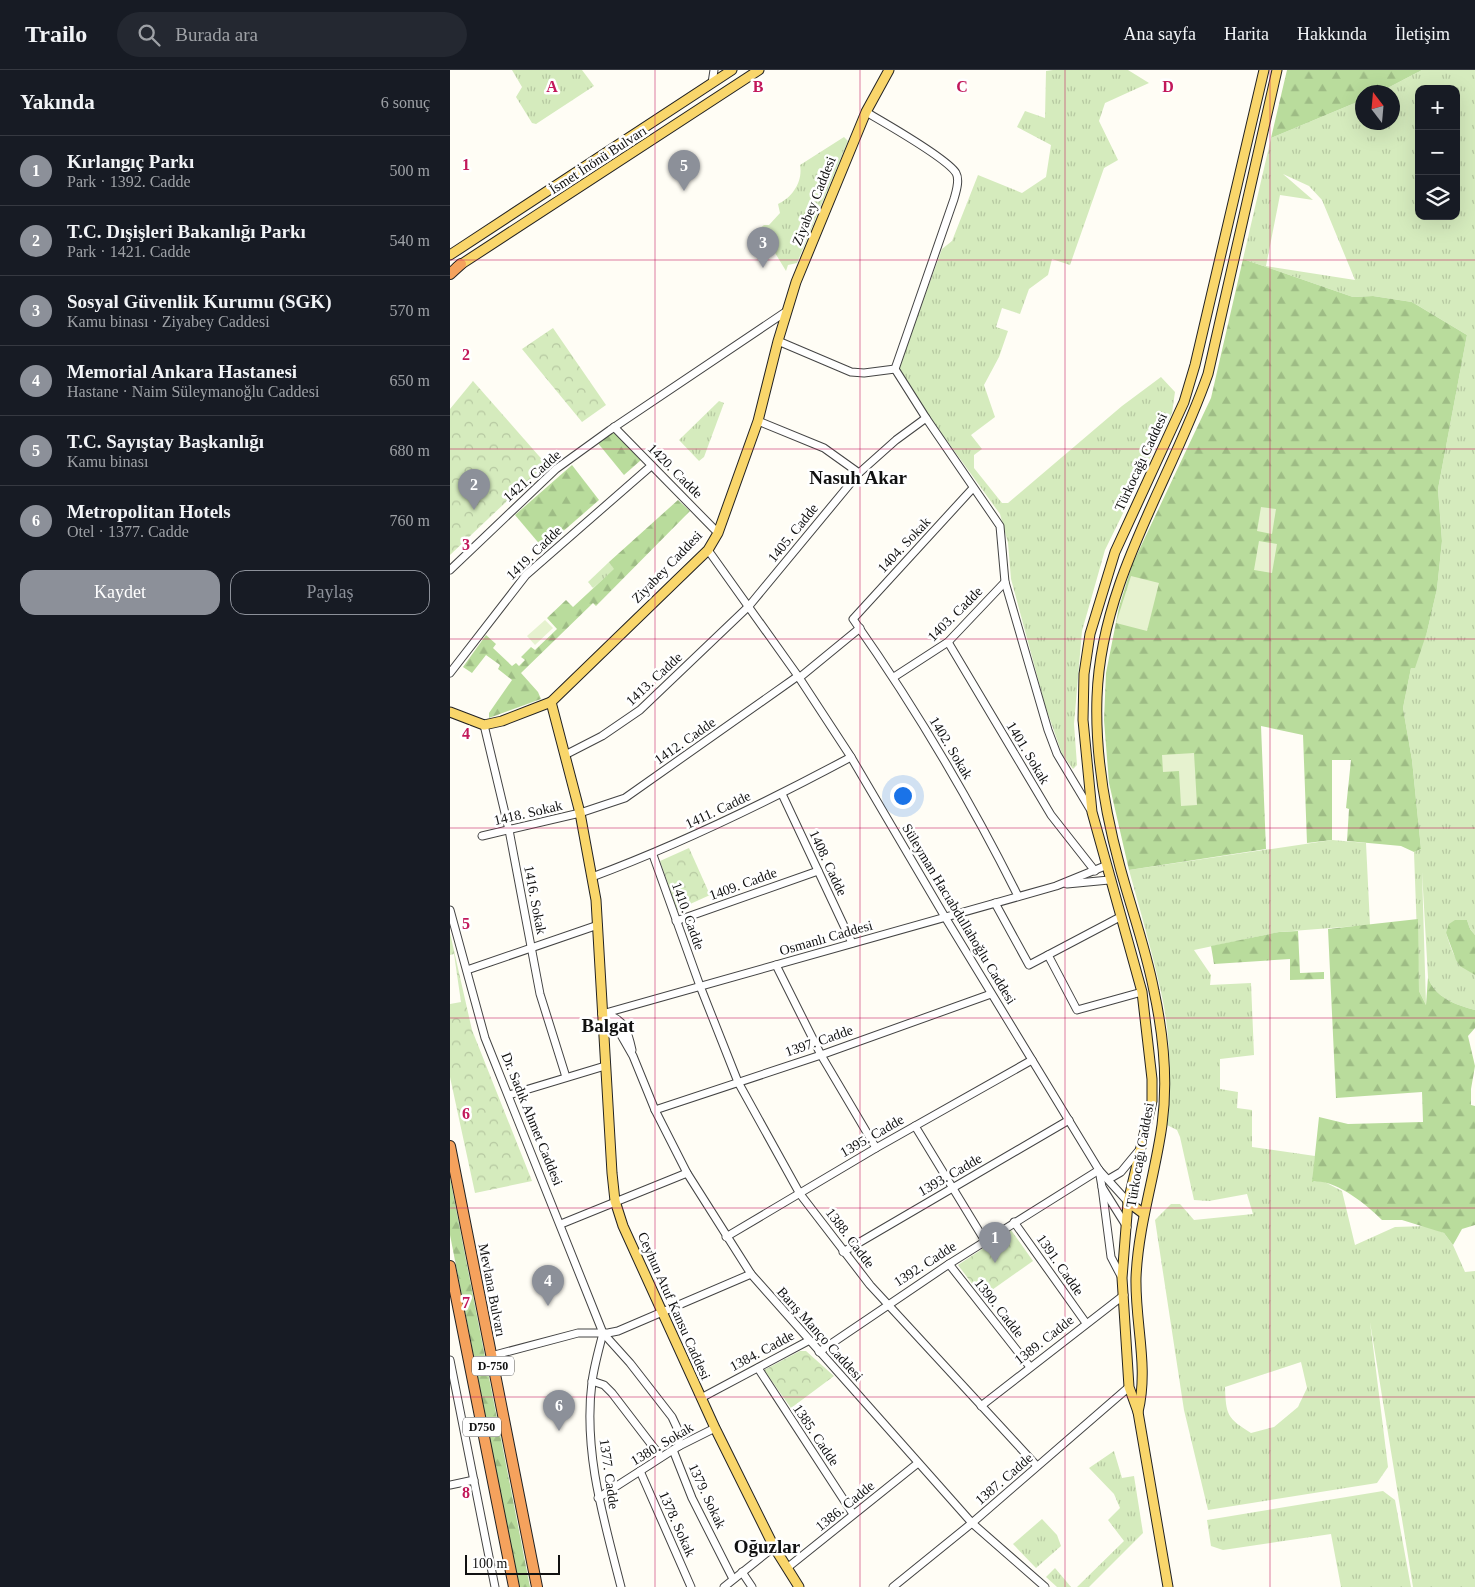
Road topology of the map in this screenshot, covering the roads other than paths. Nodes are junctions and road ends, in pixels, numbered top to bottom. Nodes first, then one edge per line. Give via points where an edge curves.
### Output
1 (714, 70) edge
2 (732, 70) edge
3 (759, 70) edge
4 (889, 70) edge
5 (1264, 70) edge
6 (1277, 70) edge
7 (712, 83) junction
8 (866, 112) junction
9 (1260, 143) junction
10 (1247, 144) junction
11 (1258, 153) junction
12 (1244, 155) junction
13 (486, 229) junction
14 (450, 247) edge
15 (450, 254) edge
16 (461, 264) joint
17 (450, 273) edge
18 (787, 312) junction
19 (778, 341) junction
20 (895, 369) junction
21 (1184, 402) junction
22 (1196, 409) junction
23 (926, 418) junction
24 (758, 421) junction
25 (614, 427) junction
26 (651, 466) junction
27 (859, 473) junction
28 (973, 488) junction
29 (718, 533) junction
30 (708, 550) junction
31 (450, 570) edge
32 (1005, 582) junction
33 (749, 606) junction
34 (853, 619) joint
35 (860, 628) junction
36 (948, 642) junction
37 (450, 673) edge
38 (798, 677) junction
39 (894, 677) junction
40 (551, 702) junction
41 (450, 712) edge
42 (484, 725) junction
43 (565, 755) junction
44 (851, 757) junction
45 (782, 794) junction
46 (1092, 812) junction
47 (580, 814) junction
48 (509, 830) junction
49 (482, 836) dead end
50 (653, 855) junction
51 (1119, 864) junction
52 (1105, 866) junction
53 (818, 870) junction
54 (1095, 871) junction
55 (592, 877) junction
56 (1122, 877) junction
57 (1109, 880) junction
58 (1056, 886) junction
59 (1018, 896) junction
60 (994, 903) junction
61 (450, 910) edge
62 (945, 917) junction
63 (1120, 917) junction
64 (676, 921) junction
65 (598, 925) junction
66 (852, 943) junction
67 (532, 947) junction
68 (1048, 955) junction
69 (776, 965) junction
70 (467, 970) junction
71 (700, 986) junction
72 (1142, 992) junction
73 (992, 994) junction
74 (602, 1014) junction
75 (821, 1055) junction
76 (1032, 1060) junction
77 (606, 1066) junction
78 (566, 1077) junction
79 (738, 1082) junction
80 (509, 1095) junction
81 (655, 1110) junction
82 (1069, 1120) junction
83 (1148, 1121) junction
84 (1163, 1123) junction
85 (914, 1126) junction
86 (450, 1146) edge
87 (1142, 1147) junction
88 (876, 1148) junction
89 (1099, 1170) junction
90 (687, 1173) junction
91 (1109, 1179) junction
92 (952, 1187) junction
93 (1102, 1188) junction
94 (800, 1194) junction
95 (615, 1201) junction
96 (1128, 1202) junction
97 (1144, 1214) junction
98 (1014, 1222) junction
99 (561, 1224) junction
100 (1127, 1227) junction
101 (1141, 1234) junction
102 (726, 1237) junction
103 (985, 1241) junction
104 (843, 1252) junction
105 (949, 1264) junction
106 (450, 1266) edge
107 (751, 1274) junction
108 (1122, 1278) junction
109 (1124, 1295) junction
110 (887, 1304) junction
111 (663, 1311) junction
112 (1086, 1323) junction
113 (603, 1333) junction
114 (808, 1341) junction
115 (819, 1352) junction
116 (491, 1356) junction
117 (450, 1360) edge
118 (1030, 1367) junction
119 (758, 1368) junction
120 (592, 1381) junction
121 (1129, 1387) junction
122 (701, 1398) junction
123 (982, 1406) junction
124 (1138, 1412) junction
125 (715, 1428) junction
126 (676, 1448) junction
127 (662, 1457) junction
128 (918, 1463) junction
129 (1037, 1466) junction
130 (640, 1471) junction
131 (474, 1480) junction
132 (450, 1485) edge
133 (598, 1498) junction
134 (853, 1514) junction
135 (972, 1523) junction
136 (774, 1547) junction
137 (788, 1568) junction
138 (742, 1572) junction
139 (733, 1579) junction
140 (496, 1587) edge
141 (514, 1587) edge
142 (537, 1587) edge
143 (621, 1587) edge
144 (691, 1587) edge
145 (724, 1587) edge
146 (752, 1587) edge
147 (799, 1587) edge
148 (893, 1587) edge
149 (1045, 1587) edge
150 (1168, 1587) edge

1 - 7 street
2 - 7 main road, İsmet İnönü Bulvarı
3 - 16 main road, İsmet İnönü Bulvarı
4 - 8 main road, Ziyabey Caddesi
5 - 10 main road, Türkocağı Caddesi
6 - 9 main road, Türkocağı Caddesi
7 - 13 main road, İsmet İnönü Bulvarı
8 - 18 main road, Ziyabey Caddesi via 796,282
8 - 20 street via 949,166 958,181
9 - 10 main road
9 - 11 main road, Türkocağı Caddesi
10 - 12 main road, Türkocağı Caddesi
11 - 12 main road
11 - 22 main road, Türkocağı Caddesi via 1221,322
12 - 21 main road, Türkocağı Caddesi
13 - 14 main road
13 - 15 main road, İsmet İnönü Bulvarı
16 - 17 highway
18 - 19 main road, Ziyabey Caddesi
18 - 25 street, 1421. Cadde
19 - 20 street via 851,372
19 - 24 main road, Ziyabey Caddesi
20 - 23 street
21 - 22 main road
21 - 46 main road, Türkocağı Caddesi via 1115,552 1090,634 1084,674 1083,720
22 - 51 main road, Türkocağı Caddesi via 1128,558 1100,665 1097,696 1101,781
23 - 27 street, 1405. Cadde
23 - 28 street
24 - 27 street via 824,448
24 - 29 main road, Ziyabey Caddesi
25 - 26 street, 1420. Cadde
25 - 31 street, 1421. Cadde via 551,473
26 - 29 street, 1420. Cadde
26 - 37 street, 1419. Cadde via 526,575
27 - 33 street, 1405. Cadde
28 - 32 street via 1000,526
28 - 34 street, 1404. Sokak
29 - 30 main road, Ziyabey Caddesi
30 - 33 street, Süleyman Hacıabdullahoğlu Caddesi
30 - 40 main road, Ziyabey Caddesi
32 - 36 street, 1403. Cadde
32 - 46 street via 1057,754
33 - 38 street, Süleyman Hacıabdullahoğlu Caddesi
33 - 43 street, 1413. Cadde via 640,710 602,736
34 - 35 street, 1402. Sokak
35 - 38 street
35 - 39 street, 1402. Sokak
36 - 39 street, 1403. Cadde
36 - 54 street, 1401. Sokak via 1047,808
38 - 44 street, Süleyman Hacıabdullahoğlu Caddesi
38 - 47 street, 1412. Cadde via 625,798
39 - 59 street, 1402. Sokak via 980,821
40 - 42 main road
40 - 43 main road
41 - 42 main road
42 - 48 street, 1416. Sokak
43 - 47 main road
44 - 45 street, 1411. Cadde
44 - 62 street, Süleyman Hacıabdullahoğlu Caddesi
45 - 50 street, 1411. Cadde
45 - 53 street, 1408. Cadde
46 - 52 main road, Türkocağı Caddesi
47 - 48 street, 1418. Sokak
47 - 55 main road
48 - 49 street, 1418. Sokak
48 - 67 street, 1416. Sokak
50 - 55 street, 1411. Cadde
50 - 64 street, 1410. Cadde
51 - 52 main road
51 - 56 main road, Türkocağı Caddesi
52 - 54 street, Osmanlı Caddesi
52 - 57 main road, Türkocağı Caddesi
53 - 64 street, 1409. Cadde
53 - 66 street, 1408. Cadde
54 - 58 street, Osmanlı Caddesi
55 - 65 main road
56 - 57 main road
56 - 84 main road, Türkocağı Caddesi via 1158,1013
57 - 58 street, Osmanlı Caddesi
57 - 63 main road, Türkocağı Caddesi
58 - 59 street, Osmanlı Caddesi
59 - 60 street, Osmanlı Caddesi
60 - 62 street, Osmanlı Caddesi
60 - 68 street via 1029,965
61 - 70 street, Dr. Sadık Ahmet Caddesi
62 - 66 street, Osmanlı Caddesi
62 - 73 street, Süleyman Hacıabdullahoğlu Caddesi
63 - 68 street
63 - 72 main road, Türkocağı Caddesi
64 - 71 street, 1410. Cadde
65 - 67 street
65 - 74 main road
66 - 69 street, Osmanlı Caddesi
67 - 70 street
67 - 78 street, 1416. Sokak via 540,994
68 - 72 street via 1077,1010
69 - 71 street, Osmanlı Caddesi
69 - 75 street
70 - 80 street, Dr. Sadık Ahmet Caddesi via 485,1038
71 - 74 street, Osmanlı Caddesi
71 - 79 street, 1388. Cadde
72 - 83 main road, Türkocağı Caddesi via 1152,1079
73 - 75 street, 1397. Cadde
73 - 76 street, Süleyman Hacıabdullahoğlu Caddesi
74 - 77 main road, Ceyhun Atuf Kansu Caddesi
74 - 81 street, Barış Manço Caddesi via 617,1018 627,1031 633,1056
75 - 79 street, 1397. Cadde
75 - 88 street
76 - 82 street, Süleyman Hacıabdullahoğlu Caddesi
76 - 85 street, 1395. Cadde
77 - 78 street
77 - 95 main road, Ceyhun Atuf Kansu Caddesi
78 - 80 street
79 - 81 street, 1397. Cadde
79 - 94 street, 1388. Cadde
80 - 99 street, Dr. Sadık Ahmet Caddesi
81 - 90 street, Barış Manço Caddesi
82 - 89 street, Süleyman Hacıabdullahoğlu Caddesi
82 - 92 street, 1393. Cadde
83 - 84 main road
83 - 87 main road, Türkocağı Caddesi
84 - 97 main road, Türkocağı Caddesi
85 - 88 street, 1395. Cadde
85 - 92 street
86 - 116 highway, Mevlana Bulvarı / D-750
87 - 91 street via 1122,1172
87 - 96 main road, Türkocağı Caddesi
88 - 94 street, 1395. Cadde
89 - 91 street, Süleyman Hacıabdullahoğlu Caddesi
89 - 93 street, Süleyman Hacıabdullahoğlu Caddesi
89 - 98 street, 1392. Cadde
90 - 95 street
90 - 102 street, Barış Manço Caddesi
91 - 96 street, Süleyman Hacıabdullahoğlu Caddesi
92 - 103 street
92 - 104 street, 1393. Cadde
93 - 100 street, Süleyman Hacıabdullahoğlu Caddesi
93 - 108 street via 1112,1257
94 - 102 street, 1395. Cadde
94 - 104 street, 1388. Cadde
95 - 99 street
95 - 111 main road, Ceyhun Atuf Kansu Caddesi via 623,1226
96 - 97 main road
96 - 100 main road, Türkocağı Caddesi
97 - 101 main road, Türkocağı Caddesi
98 - 103 street, 1392. Cadde
98 - 112 street, 1391. Cadde
99 - 113 street, Dr. Sadık Ahmet Caddesi
100 - 101 main road
100 - 108 main road, Türkocağı Caddesi
101 - 124 main road, Türkocağı Caddesi via 1136,1300 1144,1383
102 - 107 street, Barış Manço Caddesi
103 - 105 street, 1392. Cadde
104 - 110 street, 1388. Cadde
105 - 110 street, 1392. Cadde
105 - 118 street, 1390. Cadde
106 - 141 highway, D750
107 - 111 street
107 - 114 street, Barış Manço Caddesi
108 - 109 main road, Türkocağı Caddesi
109 - 112 street, 1389. Cadde
109 - 121 main road, Türkocağı Caddesi
110 - 115 street, 1392. Cadde
110 - 123 street, 1388. Cadde
111 - 113 street via 624,1329
111 - 122 main road, Ceyhun Atuf Kansu Caddesi
112 - 118 street, 1389. Cadde
113 - 116 street via 578,1333
113 - 120 street, 1377. Cadde
113 - 126 street, 1379. Sokak via 672,1417 679,1432
114 - 115 street, Barış Manço Caddesi
114 - 119 street, 1384. Cadde
115 - 128 street, Barış Manço Caddesi
116 - 142 highway, Mevlana Bulvarı / D-750
117 - 131 street
118 - 123 street, 1389. Cadde
119 - 122 street, 1384. Cadde
119 - 134 street, 1385. Cadde
120 - 127 street via 612,1393
120 - 133 street, 1377. Cadde via 591,1442
121 - 124 main road, Türkocağı Caddesi
121 - 129 street, 1387. Cadde
122 - 125 main road, Ceyhun Atuf Kansu Caddesi
123 - 129 street, 1388. Cadde
124 - 150 main road, Türkocağı Caddesi
125 - 126 street, 1380. Sokak
125 - 136 main road, Ceyhun Atuf Kansu Caddesi
126 - 127 street, 1380. Sokak
126 - 139 street, 1379. Sokak via 692,1498
127 - 130 street, 1380. Sokak
128 - 134 street, 1386. Cadde
128 - 135 street, Barış Manço Caddesi
129 - 135 street, 1387. Cadde
130 - 133 street, 1380. Sokak
130 - 144 street, 1378. Sokak
131 - 132 street
131 - 140 street
133 - 143 street, 1377. Cadde
134 - 137 street, 1386. Cadde
135 - 148 street, 1387. Cadde
135 - 149 street, Barış Manço Caddesi
136 - 137 main road, Ceyhun Atuf Kansu Caddesi
136 - 138 street
137 - 147 main road, Ceyhun Atuf Kansu Caddesi
138 - 139 street
138 - 146 street
139 - 145 street

